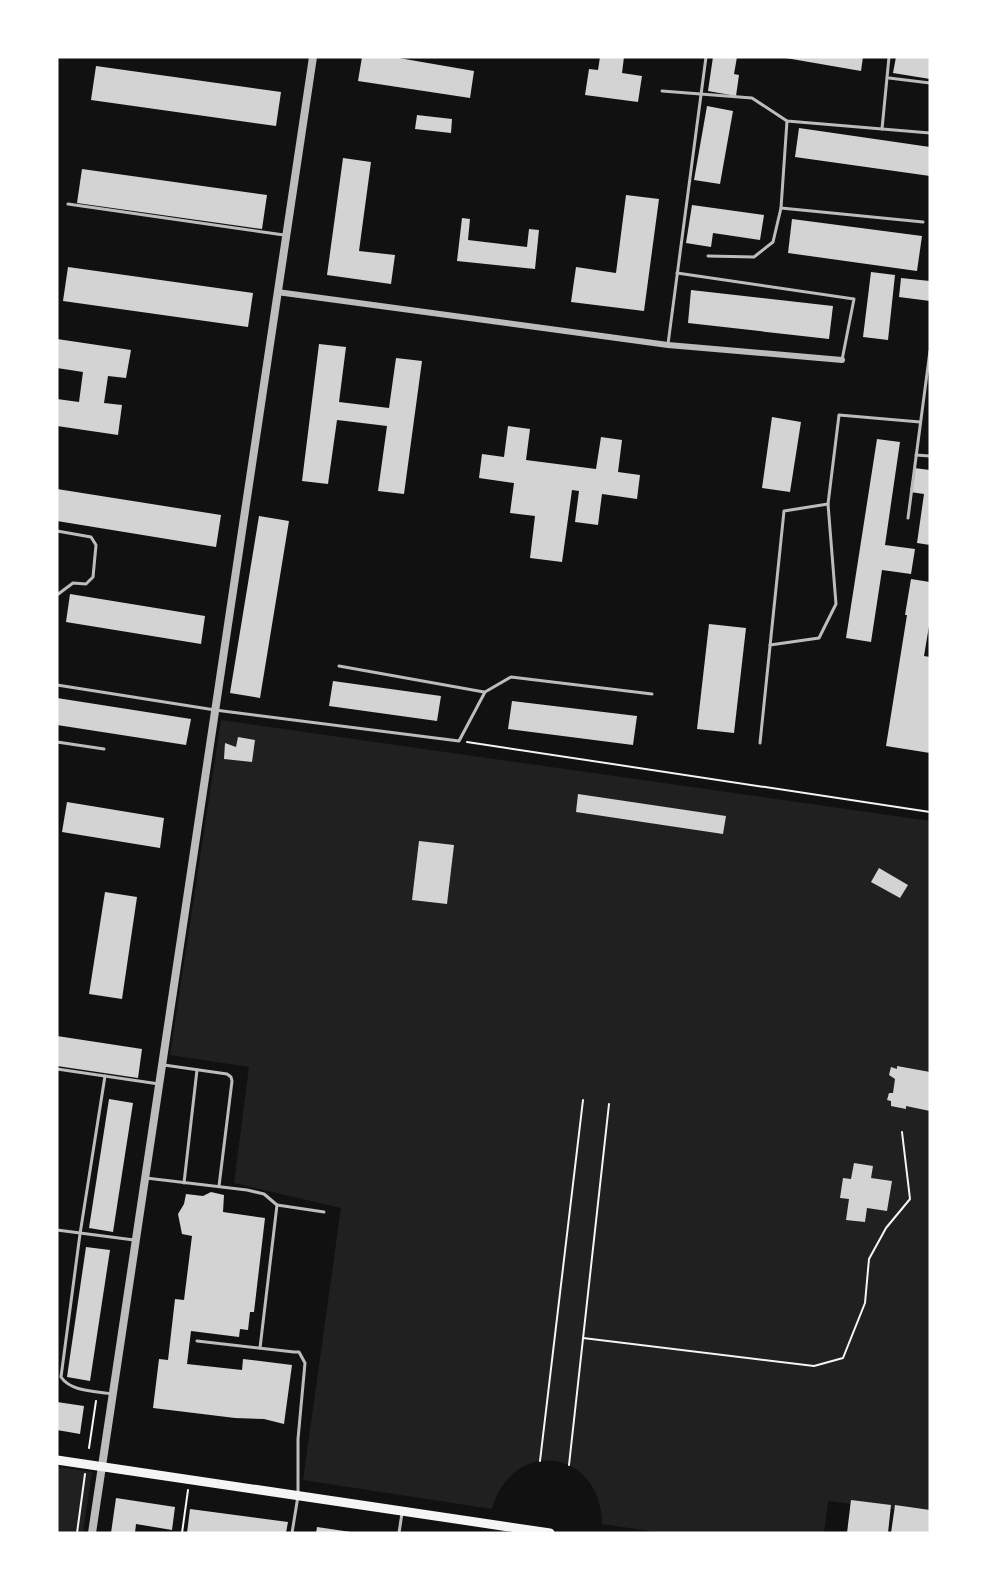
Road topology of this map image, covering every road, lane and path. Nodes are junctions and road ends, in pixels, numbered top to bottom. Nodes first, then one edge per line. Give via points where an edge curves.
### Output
1 (313, 57) edge
2 (706, 57) edge
3 (889, 57) edge
4 (888, 78) junction
5 (930, 83) edge
6 (662, 91) dead end
7 (701, 94) junction
8 (787, 121) junction
9 (882, 129) junction
10 (930, 133) edge
11 (68, 204) dead end
12 (781, 208) junction
13 (923, 222) dead end
14 (286, 235) junction
15 (708, 256) dead end
16 (677, 273) junction
17 (277, 292) junction
18 (668, 345) junction
19 (930, 351) edge
20 (842, 360) joint
21 (920, 422) junction
22 (916, 454) junction
23 (930, 456) edge
24 (828, 504) junction
25 (908, 518) dead end
26 (57, 531) edge
27 (57, 595) edge
28 (770, 645) junction
29 (339, 666) dead end
30 (57, 685) edge
31 (485, 692) junction
32 (652, 694) dead end
33 (215, 710) junction
34 (459, 741) junction
35 (57, 742) edge
36 (760, 743) dead end
37 (104, 748) dead end
38 (930, 812) edge
39 (162, 1065) junction
40 (57, 1069) edge
41 (197, 1070) junction
42 (105, 1076) junction
43 (159, 1084) junction
44 (583, 1100) dead end
45 (609, 1104) dead end
46 (902, 1132) dead end
47 (145, 1178) junction
48 (184, 1183) junction
49 (219, 1187) junction
50 (277, 1205) junction
51 (324, 1212) dead end
52 (57, 1230) edge
53 (80, 1234) junction
54 (136, 1241) junction
55 (583, 1338) junction
56 (197, 1341) dead end
57 (260, 1348) junction
58 (97, 1391) junction
59 (113, 1394) junction
60 (89, 1448) dead end
61 (57, 1460) edge
62 (540, 1461) dead end
63 (569, 1465) dead end
64 (102, 1467) junction
65 (188, 1490) dead end
66 (298, 1496) junction
67 (402, 1511) junction
68 (92, 1533) edge
69 (182, 1533) edge
70 (292, 1533) edge
71 (399, 1533) edge
72 (550, 1533) edge

1 - 14 street
2 - 7 lane
3 - 4 lane
4 - 5 lane
4 - 9 lane
6 - 7 lane
7 - 8 lane via 752,98
7 - 16 lane
8 - 9 lane
8 - 12 lane
9 - 10 lane
11 - 14 lane
12 - 13 lane
12 - 15 lane via 773,242 754,257
14 - 17 street
16 - 18 lane
16 - 20 lane via 854,299
17 - 18 street
17 - 33 street
18 - 20 street
19 - 21 lane
21 - 22 lane
21 - 24 lane via 839,415
22 - 23 lane
22 - 25 lane
24 - 28 lane via 783,511
24 - 28 lane via 836,604 819,638
26 - 27 lane via 91,537 96,545 93,577 86,584 73,584
28 - 36 lane
29 - 31 lane
30 - 33 lane
31 - 32 lane via 511,677
31 - 34 lane
33 - 34 lane
33 - 39 street
34 - 38 path
35 - 37 lane
39 - 41 lane
39 - 43 street
40 - 42 lane
41 - 48 lane
41 - 49 lane via 227,1074 232,1081
42 - 43 lane
42 - 53 lane
43 - 47 street
44 - 62 path
45 - 55 path
46 - 55 path via 910,1199 886,1227 869,1259 865,1303 843,1358 814,1366
47 - 48 lane
47 - 54 street
48 - 49 lane
49 - 50 lane via 264,1194
50 - 51 lane
50 - 57 lane
52 - 53 lane
53 - 54 lane
53 - 58 lane via 61,1377 65,1384
54 - 59 street
55 - 63 path
56 - 57 lane
57 - 66 lane via 299,1352 305,1363
58 - 59 lane
58 - 60 path
59 - 64 street
61 - 64 main road
64 - 66 main road
64 - 68 street
65 - 69 path
66 - 67 main road
66 - 70 lane
67 - 71 lane
67 - 72 main road

